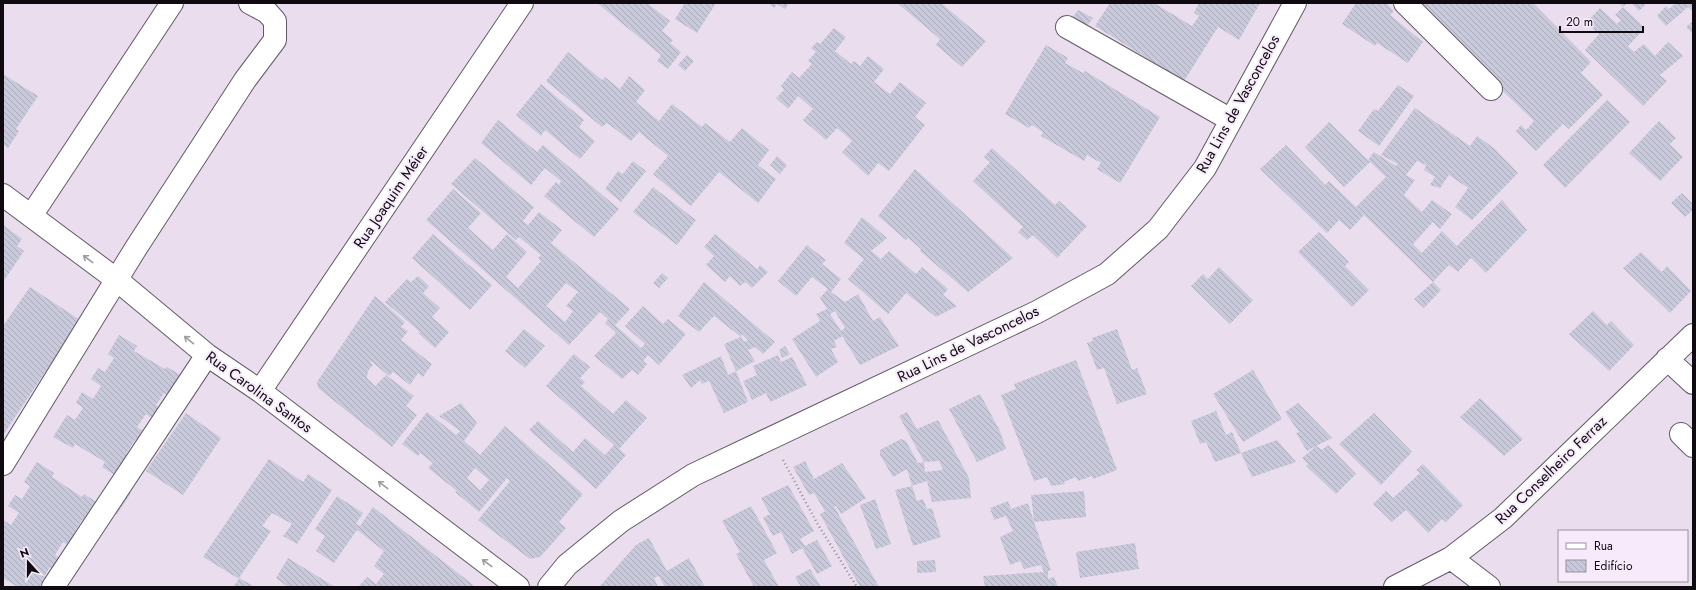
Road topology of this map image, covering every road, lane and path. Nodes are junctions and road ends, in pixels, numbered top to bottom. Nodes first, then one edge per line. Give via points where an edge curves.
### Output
1 (172, 3) edge
2 (250, 3) edge
3 (522, 3) edge
4 (1295, 3) edge
5 (1405, 3) edge
6 (1067, 27) dead end
7 (1491, 89) dead end
8 (1231, 120) junction
9 (3, 195) edge
10 (31, 216) junction
11 (117, 280) junction
12 (1693, 335) edge
13 (207, 355) junction
14 (1667, 359) junction
15 (1693, 382) edge
16 (260, 391) junction
17 (771, 438) junction
18 (3, 464) edge
19 (1452, 558) junction
20 (53, 587) edge
21 (518, 587) edge
22 (549, 587) edge
23 (857, 587) edge
24 (1395, 587) edge
25 (1490, 587) edge

1 - 10 street
2 - 11 street via 266,12 275,21 275,40 245,80
3 - 16 street, Rua Joaquim Méier
4 - 8 street, Rua Lins de Vasconcelos
5 - 7 street
6 - 8 street
8 - 17 street, Rua Lins de Vasconcelos via 1205,168 1158,229 1107,274 1037,312
9 - 10 street, Rua Carolina Santos
11 -> 10 street, Rua Carolina Santos
13 -> 11 street, Rua Carolina Santos
11 - 18 street
12 - 14 street, Rua Conselheiro Ferraz
13 - 16 street, Rua Carolina Santos
13 - 20 street
14 - 15 street
14 - 19 street, Rua Conselheiro Ferraz via 1503,518
21 -> 16 street, Rua Carolina Santos
17 - 22 street, Rua Lins de Vasconcelos via 693,475 621,521 568,565
17 - 23 path via 817,523
19 - 24 street, Rua Conselheiro Ferraz
19 - 25 street

